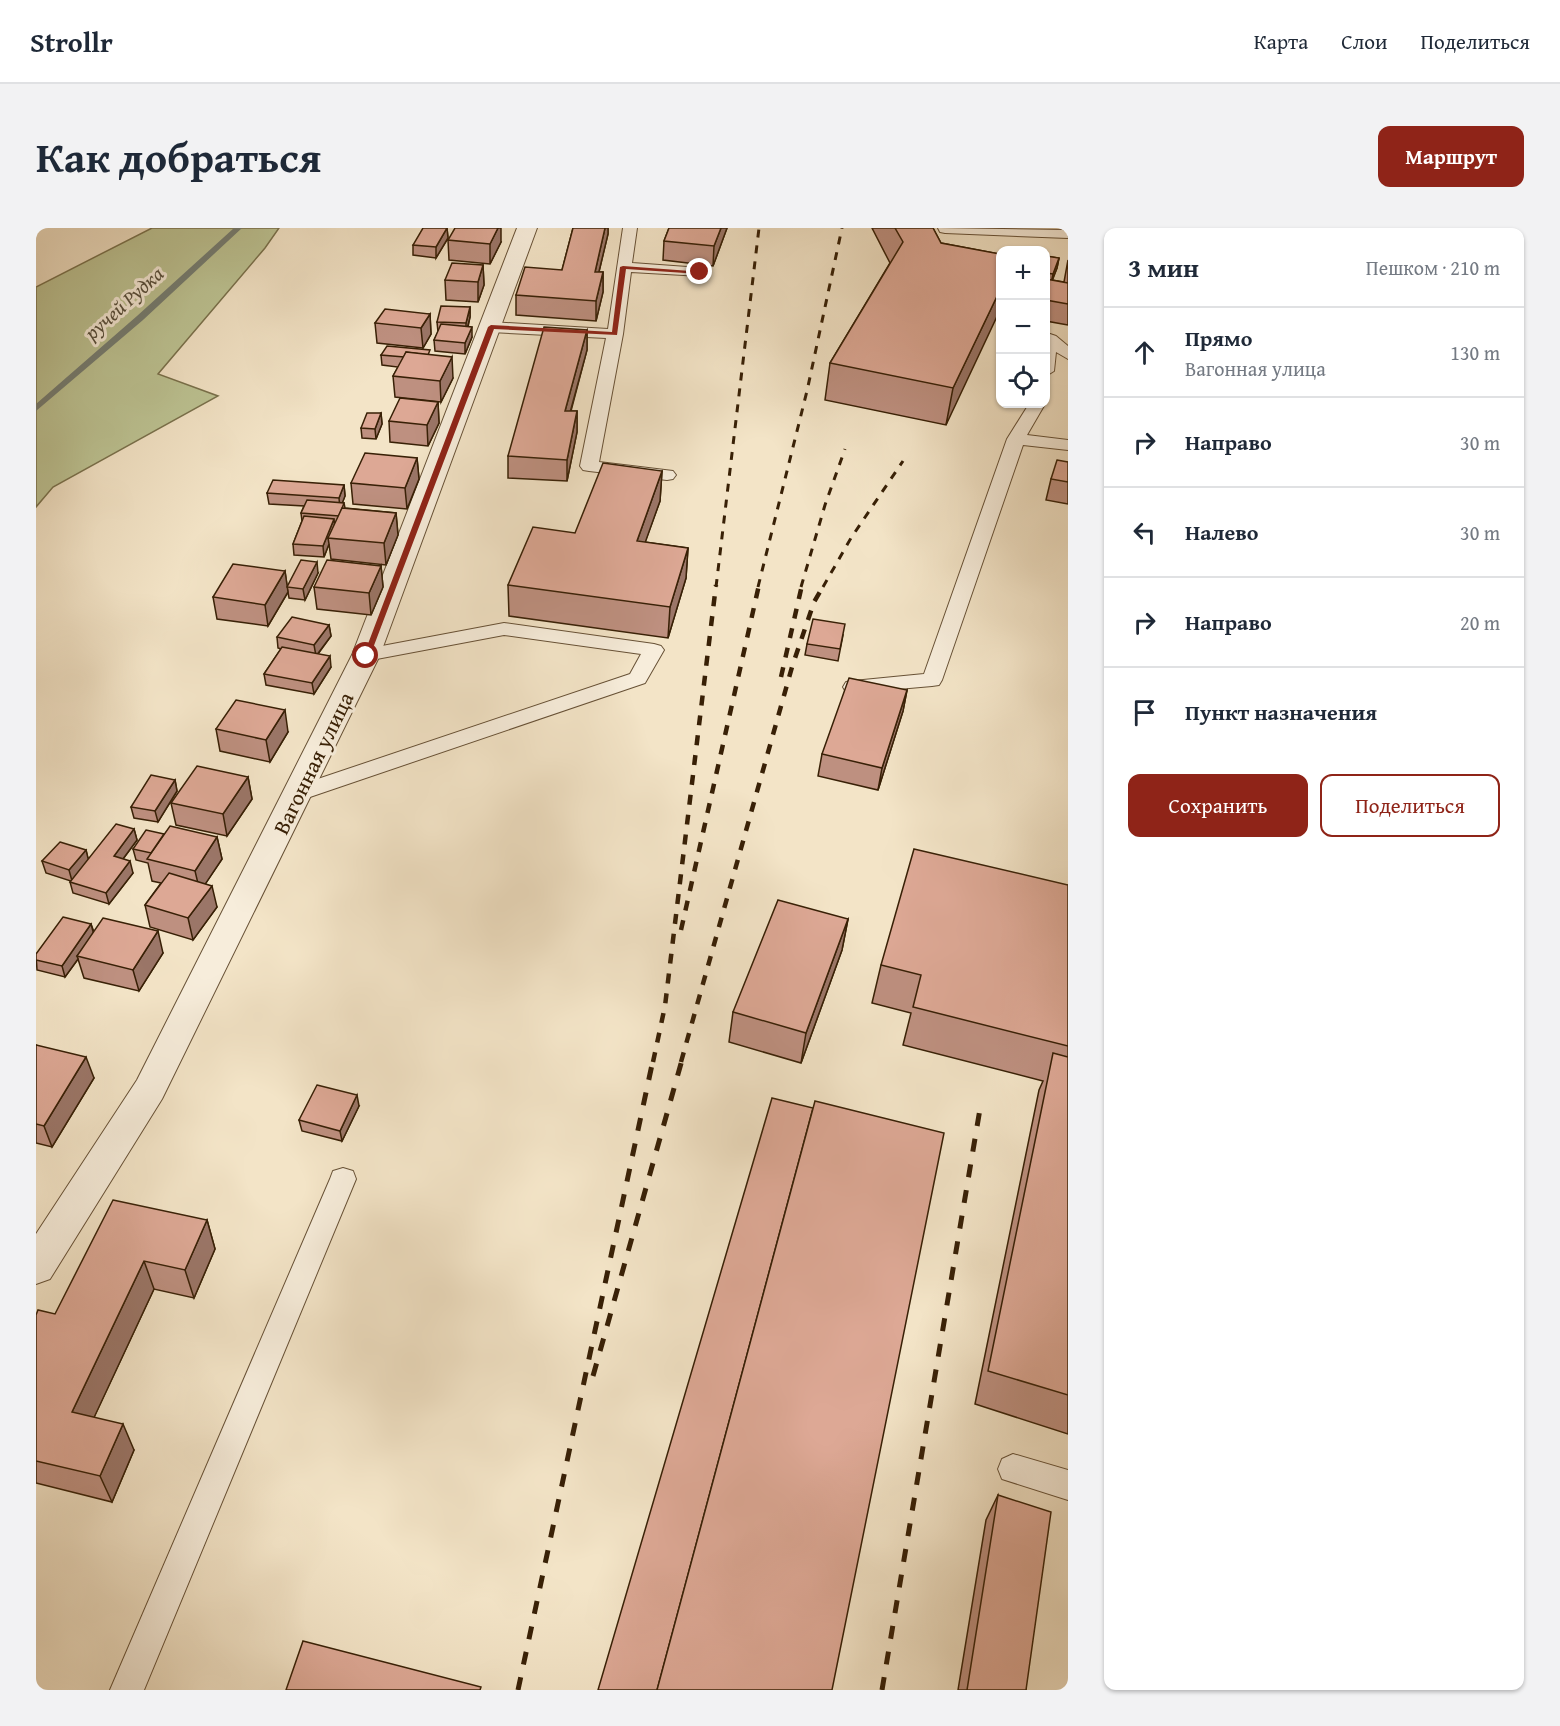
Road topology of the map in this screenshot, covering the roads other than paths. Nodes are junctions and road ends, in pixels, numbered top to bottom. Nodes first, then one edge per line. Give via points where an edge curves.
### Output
1 (527, 228) edge
2 (630, 228) edge
3 (945, 229) edge
4 (1068, 234) edge
5 (623, 267) junction
6 (700, 272) dead end
7 (491, 327) junction
8 (615, 334) junction
9 (1048, 354) edge
10 (1068, 354) edge
11 (1035, 408) edge
12 (1016, 440) junction
13 (1068, 445) edge
14 (667, 475) dead end
15 (366, 656) junction
16 (853, 687) edge
17 (299, 793) junction
18 (343, 1179) dead end
19 (36, 1267) edge
20 (1013, 1468) dead end
21 (1068, 1485) edge
22 (127, 1690) edge

1 - 7 street, Вагонная улица
2 - 5 lane
3 - 4 lane
5 - 6 lane
5 - 8 lane
7 - 8 lane
7 - 15 street, Вагонная улица
8 - 14 lane via 589,466
9 - 10 lane via 1050,339
11 - 12 lane
12 - 13 lane
12 - 16 lane via 932,680
15 - 17 street, Вагонная улица
15 - 17 lane via 504,629 654,650 638,678
17 - 19 street, Вагонная улица via 150,1089
18 - 22 lane
20 - 21 lane

